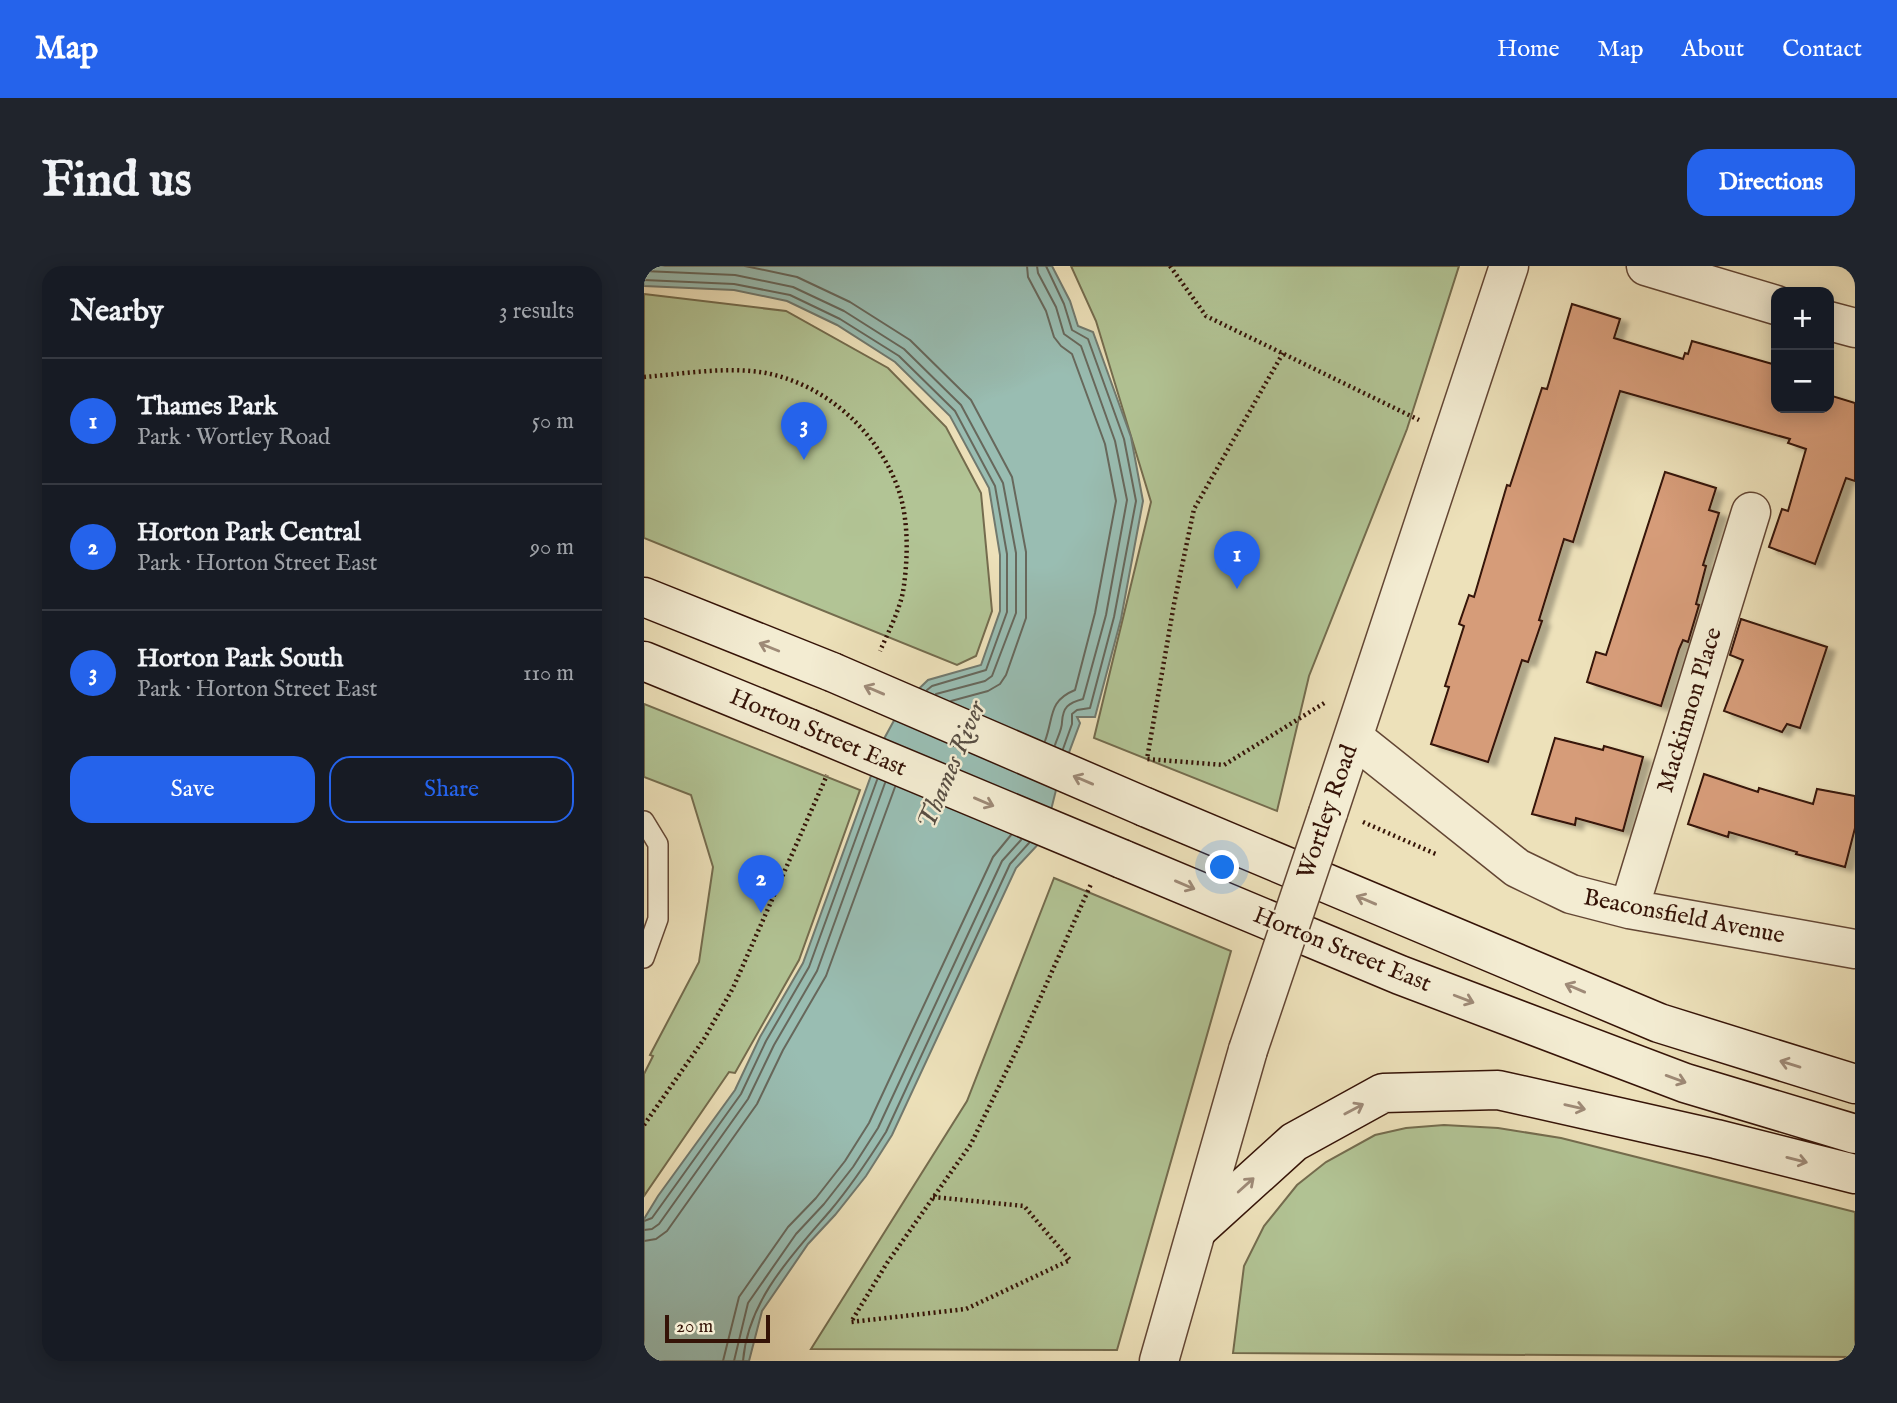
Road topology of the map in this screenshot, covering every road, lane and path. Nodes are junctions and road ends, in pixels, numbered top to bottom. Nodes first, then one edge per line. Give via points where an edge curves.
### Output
1 (1170, 266) edge
2 (1509, 266) edge
3 (1646, 266) edge
4 (1771, 304) edge
5 (1834, 322) edge
6 (1855, 328) edge
7 (1283, 353) junction
8 (644, 377) edge
9 (1419, 420) dead end
10 (1751, 512) dead end
11 (644, 597) edge
12 (880, 651) dead end
13 (644, 661) edge
14 (1326, 702) dead end
15 (1353, 738) junction
16 (1147, 759) junction
17 (827, 774) dead end
18 (1143, 789) junction
19 (1328, 813) junction
20 (644, 821) edge
21 (1441, 856) dead end
22 (1110, 865) junction
23 (1629, 909) junction
24 (1855, 949) edge
25 (644, 958) edge
26 (1855, 1084) edge
27 (644, 1125) edge
28 (1855, 1134) edge
29 (1855, 1174) edge
30 (933, 1197) junction
31 (1198, 1229) junction
32 (1159, 1361) edge

1 - 7 path via 1206,316
2 - 15 main road, Wortley Road
3 - 4 main road
5 - 6 main road
7 - 9 path
7 - 16 path via 1194,509
8 - 12 path via 731,370 766,373 810,389 861,427 900,493 906,529 902,593
10 - 23 main road, Mackinnon Place
18 -> 11 main road, bridge
13 -> 22 main road, Horton Street East, bridge via 808,728
14 - 16 path via 1224,765
15 - 19 main road, Wortley Road
15 - 23 main road, Beaconsfield Avenue via 1517,868 1571,894
16 - 18 path
17 - 27 path via 733,988
26 -> 18 main road via 1659,1023
19 - 21 path via 1356,819
19 - 31 main road, Wortley Road, bridge via 1248,1050
20 - 25 lane via 658,844 658,919
22 -> 28 main road, Horton Street East via 1685,1083
22 - 30 path via 971,1144
23 - 24 main road, Beaconsfield Avenue
31 -> 29 main road via 1294,1142 1383,1093 1498,1090
30 - 30 path via 851,1322 966,1309 1070,1260 1024,1206
31 - 32 main road, Wortley Road

